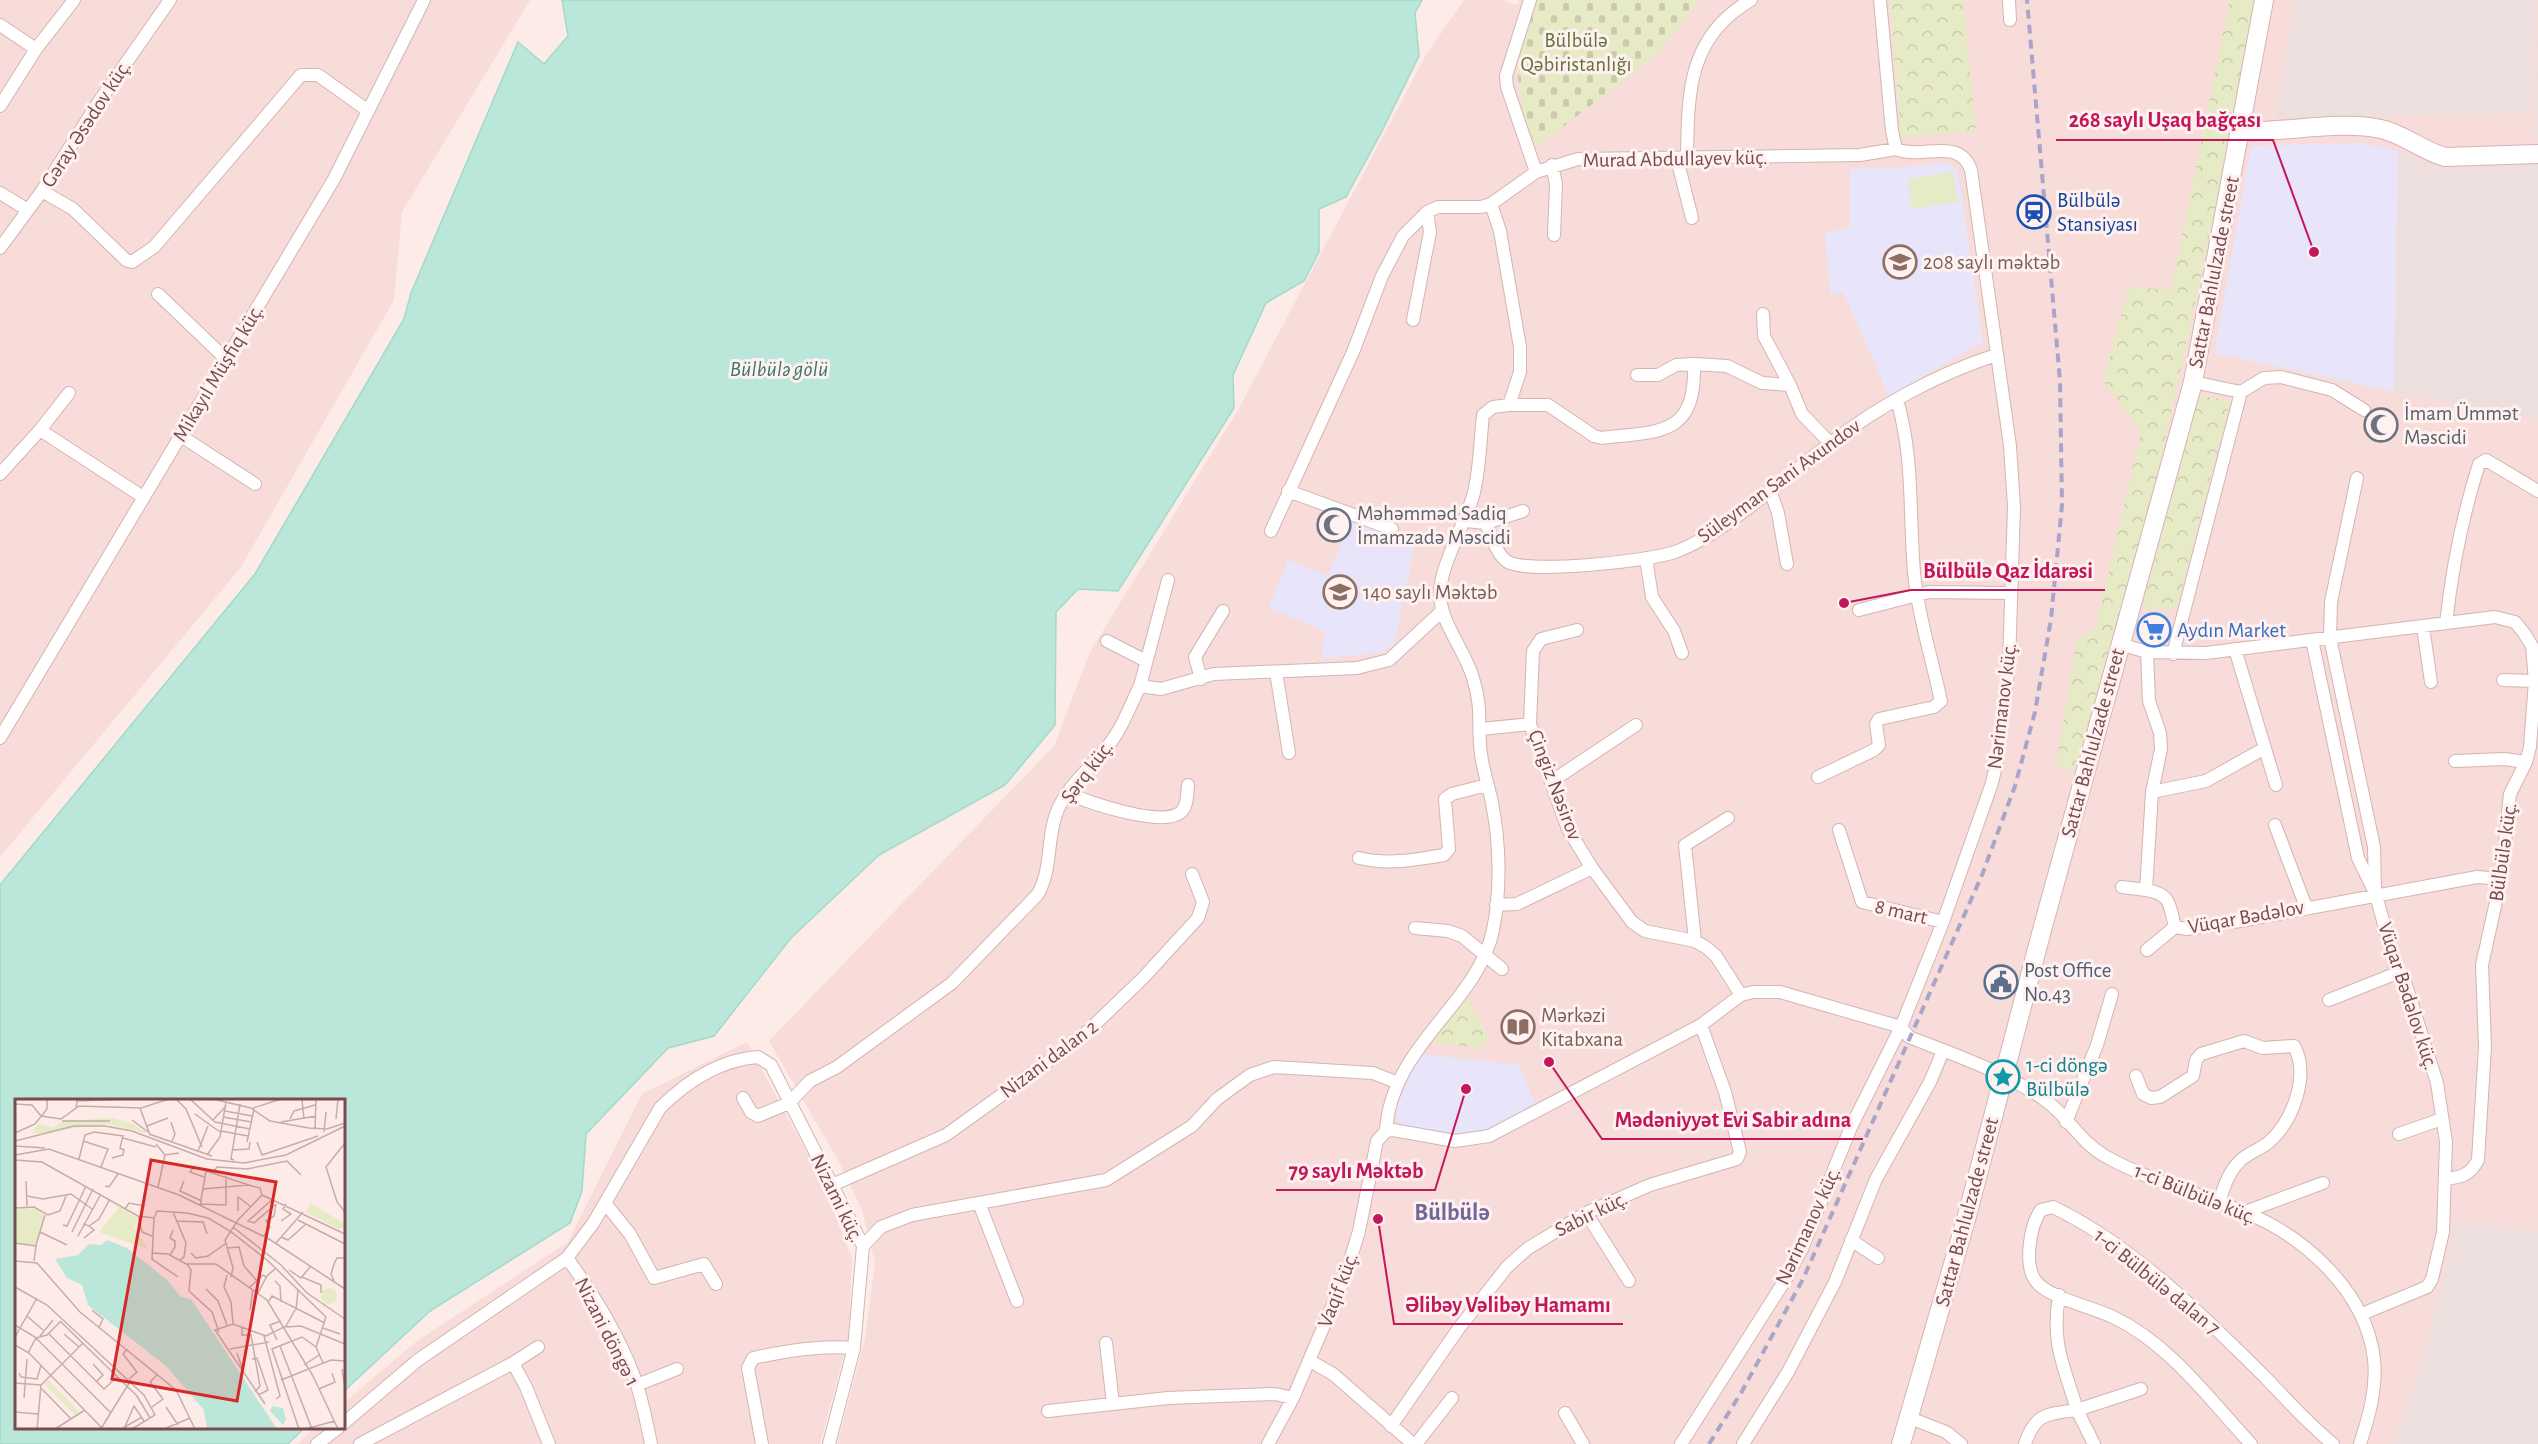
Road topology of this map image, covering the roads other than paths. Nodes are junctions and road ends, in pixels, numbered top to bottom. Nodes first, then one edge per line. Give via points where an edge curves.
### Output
1 (74, 0) edge
2 (170, 0) edge
3 (424, 0) edge
4 (1530, 0) edge
5 (1751, 0) edge
6 (1880, 0) edge
7 (2009, 0) edge
8 (2264, 0) edge
9 (2010, 20) dead end
10 (0, 25) edge
11 (36, 49) junction
12 (0, 106) edge
13 (367, 110) junction
14 (2241, 131) junction
15 (1896, 149) junction
16 (2538, 154) edge
17 (1682, 159) junction
18 (1552, 165) junction
19 (1536, 172) junction
20 (42, 191) junction
21 (0, 193) edge
22 (1491, 204) junction
23 (28, 210) junction
24 (1427, 212) junction
25 (1692, 218) dead end
26 (1554, 235) dead end
27 (0, 248) edge
28 (158, 294) dead end
29 (1763, 314) dead end
30 (1413, 320) dead end
31 (1996, 355) junction
32 (227, 360) junction
33 (1694, 364) junction
34 (1637, 375) dead end
35 (2193, 382) junction
36 (1790, 385) junction
37 (2241, 392) junction
38 (69, 393) dead end
39 (1897, 400) junction
40 (1509, 405) junction
41 (2364, 410) dead end
42 (40, 430) junction
43 (181, 436) junction
44 (1830, 443) junction
45 (0, 474) edge
46 (2357, 478) dead end
47 (255, 484) dead end
48 (1770, 490) junction
49 (1288, 491) junction
50 (2538, 492) edge
51 (143, 496) junction
52 (1523, 511) dead end
53 (1466, 521) junction
54 (1486, 523) junction
55 (1392, 529) dead end
56 (1271, 531) dead end
57 (1646, 558) junction
58 (1787, 564) dead end
59 (1168, 580) dead end
60 (2012, 593) junction
61 (1917, 594) junction
62 (1859, 610) dead end
63 (1223, 611) dead end
64 (1442, 611) junction
65 (2446, 623) junction
66 (2423, 627) junction
67 (1577, 630) dead end
68 (2330, 638) junction
69 (2312, 640) junction
70 (1107, 641) dead end
71 (2120, 644) junction
72 (2235, 649) junction
73 (2146, 652) junction
74 (1682, 653) dead end
75 (2173, 654) junction
76 (1146, 661) junction
77 (1276, 672) junction
78 (1200, 679) junction
79 (2503, 680) dead end
80 (2535, 681) junction
81 (2432, 682) dead end
82 (1140, 686) junction
83 (1530, 724) junction
84 (1636, 725) dead end
85 (1481, 729) junction
86 (2535, 730) edge
87 (0, 738) edge
88 (2265, 748) junction
89 (1289, 753) dead end
90 (2455, 761) dead end
91 (2526, 762) junction
92 (1818, 777) dead end
93 (1552, 781) junction
94 (1188, 785) dead end
95 (1487, 785) junction
96 (2276, 785) dead end
97 (2152, 792) junction
98 (1068, 793) junction
99 (1728, 818) dead end
100 (2275, 825) dead end
101 (1839, 830) dead end
102 (1359, 858) dead end
103 (1592, 868) junction
104 (1192, 874) dead end
105 (2501, 879) junction
106 (2122, 887) dead end
107 (2146, 890) junction
108 (2376, 895) junction
109 (1496, 905) junction
110 (2306, 907) junction
111 (1943, 922) junction
112 (2175, 927) junction
113 (1415, 928) dead end
114 (1695, 941) junction
115 (2147, 950) dead end
116 (1485, 956) junction
117 (1502, 969) dead end
118 (2397, 973) junction
119 (2112, 994) dead end
120 (1741, 995) junction
121 (2329, 1000) dead end
122 (1701, 1025) junction
123 (1901, 1027) junction
124 (1943, 1051) junction
125 (2136, 1076) dead end
126 (2003, 1077) junction
127 (1398, 1083) junction
128 (743, 1098) dead end
129 (789, 1103) junction
130 (2442, 1119) junction
131 (2066, 1122) junction
132 (1386, 1131) junction
133 (2399, 1134) dead end
134 (2446, 1179) junction
135 (2323, 1184) dead end
136 (831, 1185) junction
137 (605, 1203) junction
138 (978, 1203) junction
139 (2219, 1203) junction
140 (2245, 1212) junction
141 (1586, 1213) junction
142 (1851, 1240) junction
143 (863, 1246) junction
144 (567, 1258) junction
145 (1878, 1258) dead end
146 (1629, 1281) dead end
147 (716, 1284) dead end
148 (2059, 1295) junction
149 (1017, 1301) dead end
150 (2362, 1314) junction
151 (1106, 1343) dead end
152 (538, 1347) dead end
153 (854, 1348) junction
154 (1310, 1361) junction
155 (513, 1363) junction
156 (677, 1369) dead end
157 (637, 1385) junction
158 (2141, 1389) dead end
159 (1293, 1398) junction
160 (1452, 1398) dead end
161 (1113, 1404) junction
162 (2077, 1410) junction
163 (1047, 1411) dead end
164 (1565, 1413) dead end
165 (1910, 1418) junction
166 (345, 1422) edge
167 (1391, 1426) junction
168 (337, 1429) edge
169 (317, 1444) edge
170 (360, 1444) edge
171 (549, 1444) edge
172 (651, 1444) edge
173 (762, 1444) edge
174 (829, 1444) edge
175 (1268, 1444) edge
176 (1414, 1444) edge
177 (1583, 1444) edge
178 (1681, 1444) edge
179 (1743, 1444) edge
180 (1901, 1444) edge
181 (1961, 1444) edge
182 (2025, 1444) edge
183 (2094, 1444) edge
184 (2251, 1444) edge
185 (2333, 1444) edge
186 (2360, 1444) edge

1 - 11 street
2 - 20 street, Gəray Əsədov küç. via 98,102
3 - 13 street, Mikayıl Müşfiq küç.
4 - 19 street via 1506,76
5 - 17 street via 1710,36 1697,60 1688,94
6 - 15 street
7 - 9 street
8 - 14 main road, Sattar Bahlulzade street
10 - 11 street
11 - 12 street
13 - 20 street via 318,75 301,75 154,247 132,262 73,209
13 - 32 street, Mikayıl Müşfiq küç. via 334,179
14 - 16 main road via 2368,127 2392,132 2445,157
14 - 35 main road, Sattar Bahlulzade street
15 - 17 street, Murad Abdullayev küç. via 1860,155
15 - 31 street, Nərimanov küç. via 1911,153 1952,150 1967,160
17 - 18 street, Murad Abdullayev küç. via 1620,157
17 - 25 street
18 - 19 street, Murad Abdullayev küç.
18 - 26 street via 1556,184
19 - 22 street, Murad Abdullayev küç.
20 - 23 street, Gəray Əsədov küç.
21 - 23 street
22 - 24 street, Murad Abdullayev küç. via 1438,207
22 - 40 street via 1504,249 1521,354 1520,372
23 - 27 street, Gəray Əsədov küç.
24 - 30 street via 1430,232
24 - 49 street via 1403,236 1382,276 1353,352
28 - 32 street
29 - 36 street via 1764,336
31 - 39 street, Süleyman Sani Axundov
31 - 60 street, Nərimanov küç. via 2013,474
32 - 43 street, Mikayıl Müşfiq küç.
33 - 34 street via 1676,365 1658,375
33 - 36 street via 1727,366 1762,382
33 - 40 street via 1689,406 1677,424 1664,429 1602,438 1548,405
35 - 37 street
35 - 71 main road, Sattar Bahlulzade street
36 - 44 street via 1807,422
37 - 41 street via 2264,378 2281,377 2332,390
37 - 75 street
38 - 42 street
39 - 44 street, Süleyman Sani Axundov
39 - 61 street via 1912,480
40 - 53 street via 1493,407 1483,415 1474,492
42 - 45 street
42 - 51 street
43 - 47 street
43 - 51 street, Mikayıl Müşfiq küç.
44 - 48 street, Süleyman Sani Axundov
46 - 68 street via 2331,602
48 - 57 street, Süleyman Sani Axundov via 1696,542
48 - 58 street
49 - 55 street
49 - 56 street
50 - 65 street via 2486,460 2479,465 2464,511
51 - 87 street, Mikayıl Müşfiq küç.
52 - 54 street
53 - 54 street
53 - 64 street via 1440,580
54 - 57 street, Süleyman Sani Axundov via 1501,555 1516,565 1555,567
57 - 74 street via 1652,597 1674,631
59 - 76 street, Şərq küç.
60 - 61 street
60 - 111 street, Nərimanov küç. via 2007,697 1998,757
61 - 62 street
61 - 92 street via 1939,706 1879,719 1879,745 1874,750
63 - 78 street via 1195,657
64 - 77 street via 1389,660 1357,668
64 - 85 street via 1473,678
65 - 66 street, Bülbülə küç.
65 - 80 street, Bülbülə küç. via 2495,617 2515,622 2532,646
66 - 68 street, Bülbülə küç.
66 - 81 street
67 - 83 street, Çingiz Nəsirov via 1541,639 1533,651
68 - 69 street, Bülbülə küç.
68 - 108 street via 2374,847
69 - 72 street, Bülbülə küç.
69 - 108 street, Vüqar Bədəlov küç. via 2358,858
70 - 76 street
71 - 73 street, Bülbülə küç.
71 - 126 main road, Sattar Bahlulzade street
72 - 75 street, Bülbülə küç.
72 - 88 street
73 - 75 street, Bülbülə küç.
73 - 97 street via 2149,701 2161,749
76 - 82 street, Şərq küç.
77 - 78 street via 1214,674
77 - 89 street
78 - 82 street via 1161,689
79 - 80 street
80 - 86 street, Bülbülə küç.
82 - 98 street, Şərq küç. via 1109,745
83 - 85 street
83 - 93 street, Çingiz Nəsirov
84 - 93 street
85 - 95 street
86 - 91 street, Bülbülə küç.
88 - 96 street
88 - 97 street via 2206,781
90 - 91 street
91 - 105 street, Bülbülə küç. via 2510,794
93 - 103 street, Çingiz Nəsirov via 1568,829
94 - 98 street via 1185,808 1167,818 1107,809
95 - 102 street via 1445,799 1449,849 1444,855 1397,862
95 - 109 street via 1497,834
97 - 107 street
98 - 129 street, Şərq küç. via 1058,809 1046,880 1038,894 952,983 837,1067 805,1085
99 - 114 street via 1685,845
100 - 110 street
101 - 111 street, 8 mart via 1862,902
103 - 109 street via 1517,904
103 - 114 street, Çingiz Nəsirov via 1638,927
104 - 136 street, Nizani dalan 2 via 1203,902 1198,918 1089,1030 946,1135
105 - 108 street, Vüqar Bədəlov via 2477,877
105 - 134 street, Bülbülə küç. via 2482,965 2485,1047 2478,1160 2464,1177
106 - 107 street
107 - 112 street, Vüqar Bədəlov via 2166,896
108 - 110 street, Vüqar Bədəlov
108 - 118 street, Vüqar Bədəlov küç.
109 - 116 street
110 - 112 street, Vüqar Bədəlov via 2187,929
111 - 123 street, Nərimanov küç.
112 - 115 street
113 - 116 street via 1462,936
114 - 120 street, Çingiz Nəsirov via 1716,956
116 - 117 street
116 - 127 street, Vaqif küç. via 1420,1044
118 - 121 street
118 - 130 street, Vüqar Bədəlov küç. via 2405,982 2432,1068
119 - 131 street
120 - 122 street
120 - 123 street, 1-ci Bülbülə küç. via 1780,992
122 - 132 street via 1489,1136 1455,1141
122 - 141 street, Sabir küç. via 1725,1092 1740,1152 1737,1159 1650,1185
123 - 124 street, 1-ci Bülbülə küç. via 1909,1037
123 - 178 street, Nərimanov küç. via 1851,1127 1820,1210 1787,1277
124 - 126 street, 1-ci Bülbülə küç.
124 - 142 street, Nərimanov küç. via 1930,1082 1880,1170
125 - 139 street via 2143,1094 2160,1097 2193,1076 2201,1054 2244,1041 2263,1047 2294,1046 2302,1080 2281,1129 2266,1145 2239,1162
126 - 131 street, 1-ci Bülbülə küç. via 2048,1102
126 - 165 main road, Sattar Bahlulzade street
127 - 132 street, Vaqif küç. via 1390,1101
127 - 138 street via 1373,1073 1274,1067 1260,1070 1217,1099 1192,1126 1106,1180
128 - 129 street via 758,1116
129 - 136 street, Nizami küç.
129 - 137 street, Nizami küç. via 771,1065 758,1056 743,1058 688,1083 660,1108
130 - 133 street
130 - 134 street, Vüqar Bədəlov küç.
131 - 139 street, 1-ci Bülbülə küç. via 2103,1155
132 - 154 street, Vaqif küç. via 1377,1141 1353,1253
134 - 150 street, Vüqar Bədəlov küç. via 2443,1232 2432,1279 2427,1287
135 - 140 street
136 - 143 street, Nizami küç.
137 - 144 street
137 - 147 street via 630,1234 654,1278 704,1264
138 - 143 street via 898,1218 881,1227
138 - 149 street
139 - 140 street, 1-ci Bülbülə küç.
140 - 150 street, 1-ci Bülbülə küç. via 2273,1226 2314,1256
141 - 146 street
141 - 167 street, Sabir küç. via 1544,1237 1507,1267
142 - 145 street
142 - 179 street, Nərimanov küç. via 1803,1343
143 - 153 street, Nizami küç.
144 - 157 street, Nizani döngə 1 via 585,1283
144 - 166 street via 418,1360
148 - 162 street via 2056,1344
148 - 184 street, 1-ci Bülbülə dalan 7 via 2112,1317 2152,1341
148 - 185 street, 1-ci Bülbülə dalan 7 via 2037,1283 2031,1273 2031,1236 2036,1216 2045,1207 2053,1207 2094,1229 2177,1293
150 - 186 street, 1-ci Bülbülə küç. via 2374,1359 2374,1378
151 - 161 street
152 - 155 street
153 - 173 street via 833,1346 753,1358 748,1368
153 - 174 street, Nizami küç.
154 - 159 street, Vaqif küç.
154 - 167 street via 1333,1374
155 - 170 street
155 - 171 street
156 - 157 street
157 - 172 street, Nizani döngə 1
158 - 162 street
159 - 161 street via 1275,1394 1228,1395
159 - 175 street, Vaqif küç.
160 - 176 street
161 - 163 street
162 - 182 street via 2043,1416 2030,1428
162 - 183 street
164 - 177 street
165 - 180 main road, Sattar Bahlulzade street
165 - 181 street via 1946,1432
167 - 176 street
168 - 169 street

